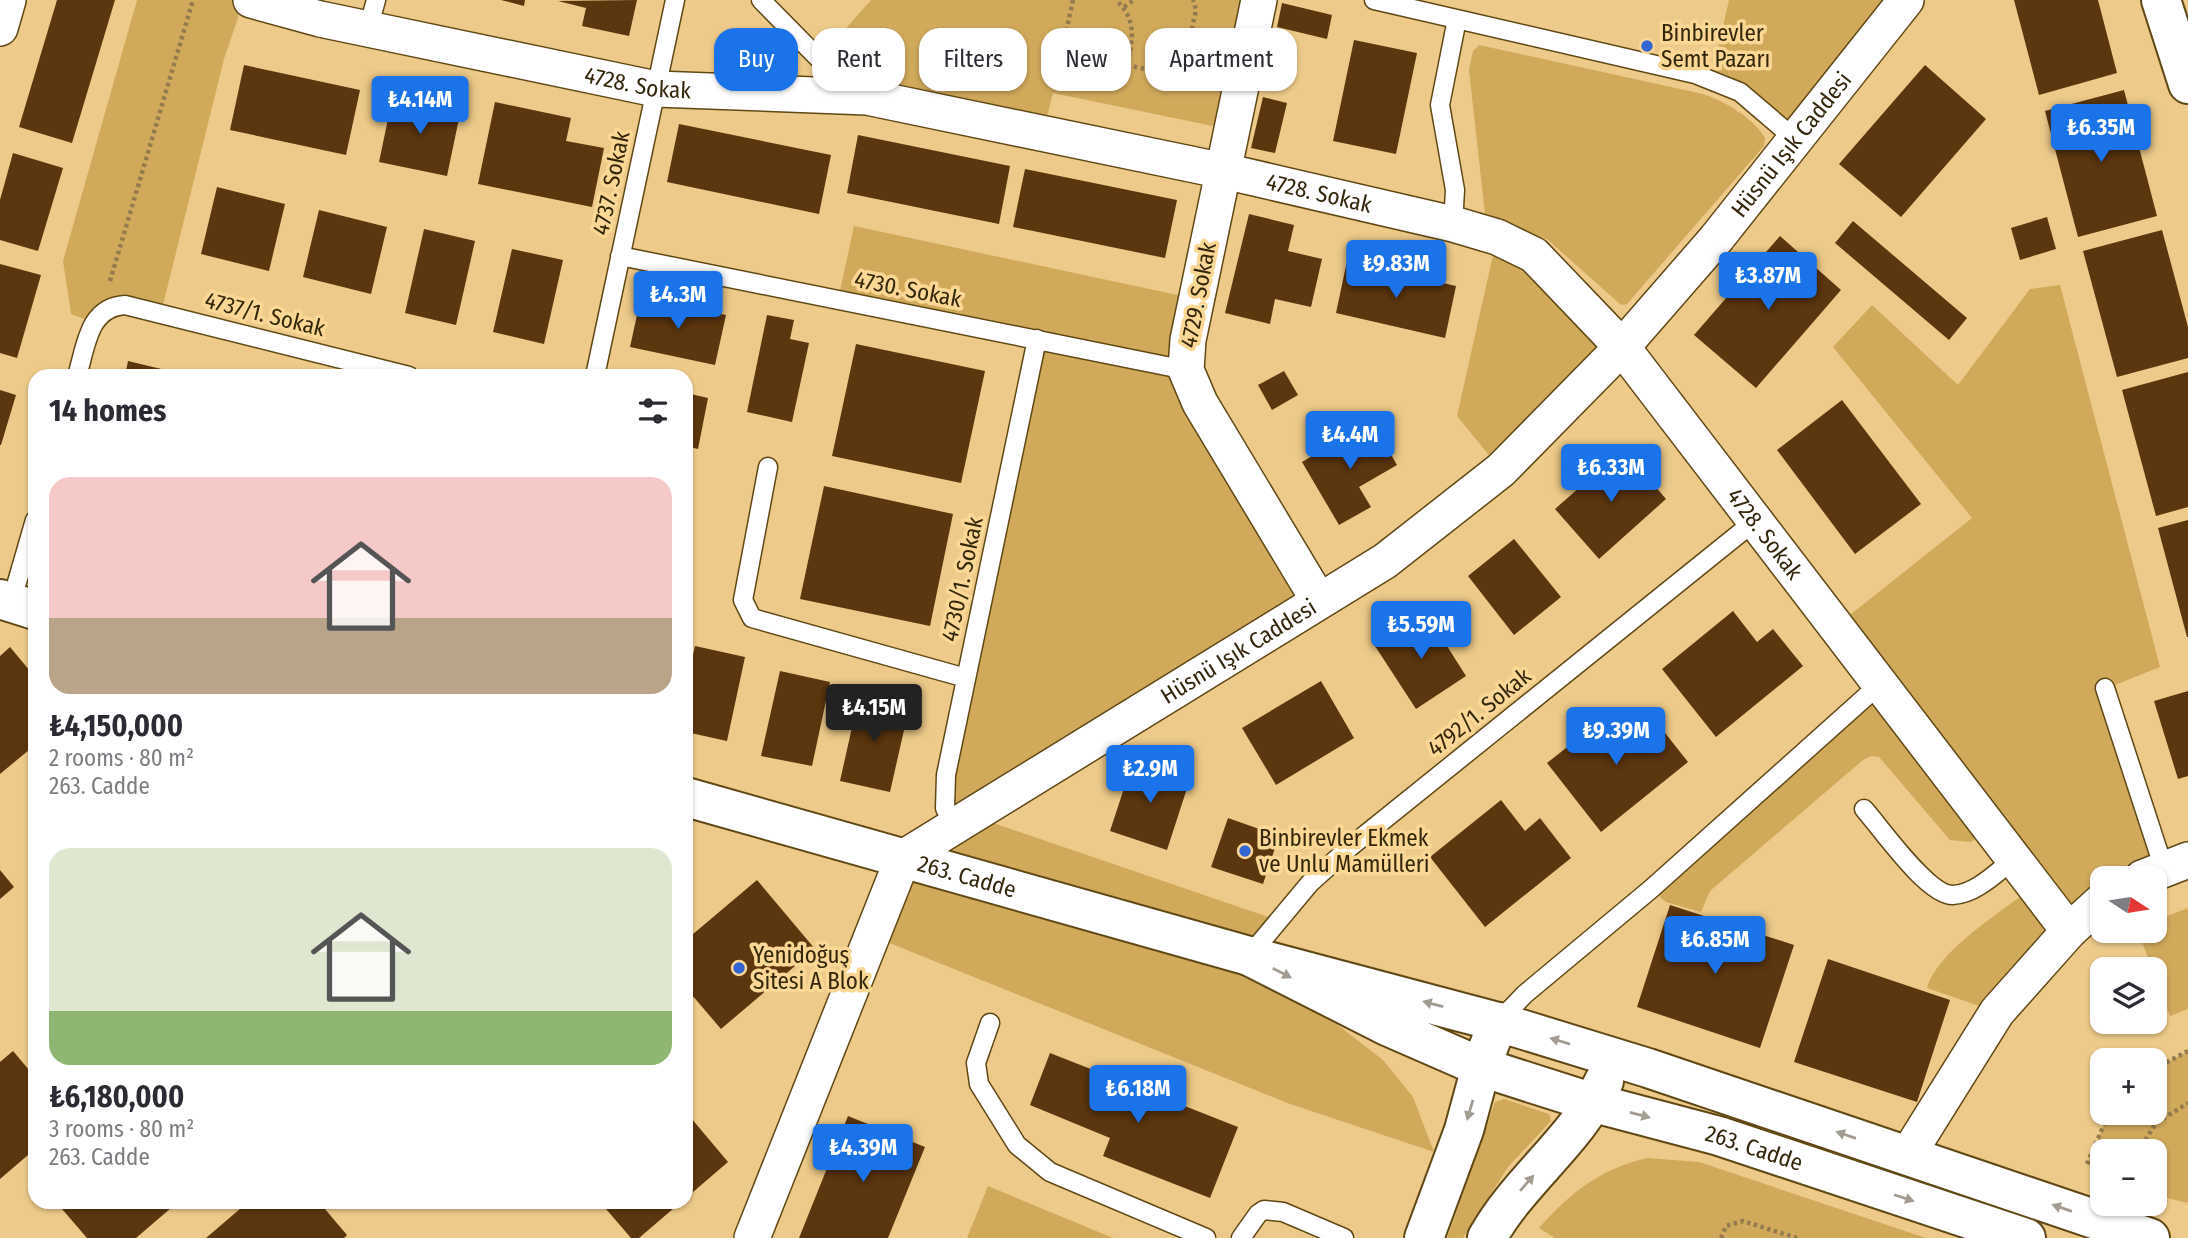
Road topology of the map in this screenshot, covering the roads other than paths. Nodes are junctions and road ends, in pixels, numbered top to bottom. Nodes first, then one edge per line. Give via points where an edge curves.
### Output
1 (8, 0) edge
2 (251, 0) edge
3 (674, 0) edge
4 (761, 0) edge
5 (1259, 0) edge
6 (1374, 0) edge
7 (1906, 0) edge
8 (2161, 0) edge
9 (1418, 5) edge
10 (372, 14) edge
11 (1457, 19) junction
12 (0, 28) edge
13 (2188, 84) edge
14 (656, 89) junction
15 (840, 94) junction
16 (1795, 139) junction
17 (1223, 171) junction
18 (1453, 224) junction
19 (620, 256) junction
20 (1037, 339) junction
21 (1622, 347) junction
22 (79, 369) edge
23 (382, 369) edge
24 (596, 369) edge
25 (1186, 370) junction
26 (768, 467) dead end
27 (1755, 521) junction
28 (28, 549) edge
29 (1319, 601) junction
30 (15, 604) edge
31 (966, 678) junction
32 (1880, 684) junction
33 (2105, 688) dead end
34 (693, 799) edge
35 (1864, 808) dead end
36 (954, 827) junction
37 (903, 858) junction
38 (2014, 859) junction
39 (2164, 866) edge
40 (2090, 912) edge
41 (2070, 931) junction
42 (1249, 956) junction
43 (1498, 1022) junction
44 (990, 1023) dead end
45 (1613, 1057) junction
46 (1481, 1067) junction
47 (1594, 1103) junction
48 (1908, 1156) junction
49 (1494, 1235) edge
50 (752, 1238) edge
51 (1206, 1238) edge
52 (1241, 1238) edge
53 (1344, 1238) edge
54 (1424, 1238) edge
55 (2026, 1238) edge
56 (2150, 1238) edge

1 - 12 street
2 - 10 street, 4728. Sokak
3 - 14 lane, 4737. Sokak
4 - 15 lane via 828,68
5 - 17 street, 4729. Sokak
6 - 9 lane
7 - 16 street, Hüsnü Işık Caddesi
8 - 13 main road
9 - 11 lane
10 - 14 street, 4728. Sokak
11 - 16 lane via 1720,82 1741,92
11 - 18 lane via 1440,105 1455,190
14 - 15 street, 4728. Sokak
14 - 19 lane, 4737. Sokak
15 - 17 street, 4728. Sokak
16 - 21 street, Hüsnü Işık Caddesi
17 - 18 street, 4728. Sokak
17 - 25 street, 4729. Sokak via 1188,340
18 - 21 street, 4728. Sokak via 1497,237 1534,255
19 - 20 lane, 4730. Sokak
19 - 24 lane, 4737. Sokak
20 - 25 lane, 4730. Sokak
20 - 31 lane, 4730/1. Sokak
21 - 27 street, 4728. Sokak
21 - 29 street, Hüsnü Işık Caddesi via 1501,470 1385,561
22 - 23 lane, 4737/1. Sokak via 93,322 109,306 134,306
25 - 29 street, 4729. Sokak via 1200,403
26 - 31 lane via 743,594 747,614 767,624
27 - 32 street, 4728. Sokak
27 - 42 lane, 4792/1. Sokak via 1350,847 1310,883
28 - 30 lane
29 - 36 street, Hüsnü Işık Caddesi
31 - 36 lane, 4730/1. Sokak via 943,793
32 - 38 street, 4728. Sokak
32 - 43 lane
33 - 39 lane
34 - 37 main road, 263. Cadde
35 - 38 lane via 1930,886 1952,895 1974,889
36 - 37 street, Hüsnü Işık Caddesi
37 - 42 main road, 263. Cadde
37 - 50 street
38 - 41 street, 4728. Sokak
40 - 41 street
41 - 48 street via 1997,1012
43 -> 42 main road
42 -> 46 main road, 263. Cadde via 1387,1026
45 -> 43 main road
43 - 46 main road
44 - 51 lane via 976,1073 1017,1145 1032,1160 1070,1181
45 - 47 main road
48 -> 45 main road
46 - 47 main road, 263. Cadde
46 -> 54 main road via 1464,1130
49 -> 47 main road via 1515,1196
47 -> 55 main road, 263. Cadde via 1719,1136
56 -> 48 main road
52 - 53 lane via 1258,1214 1272,1210

